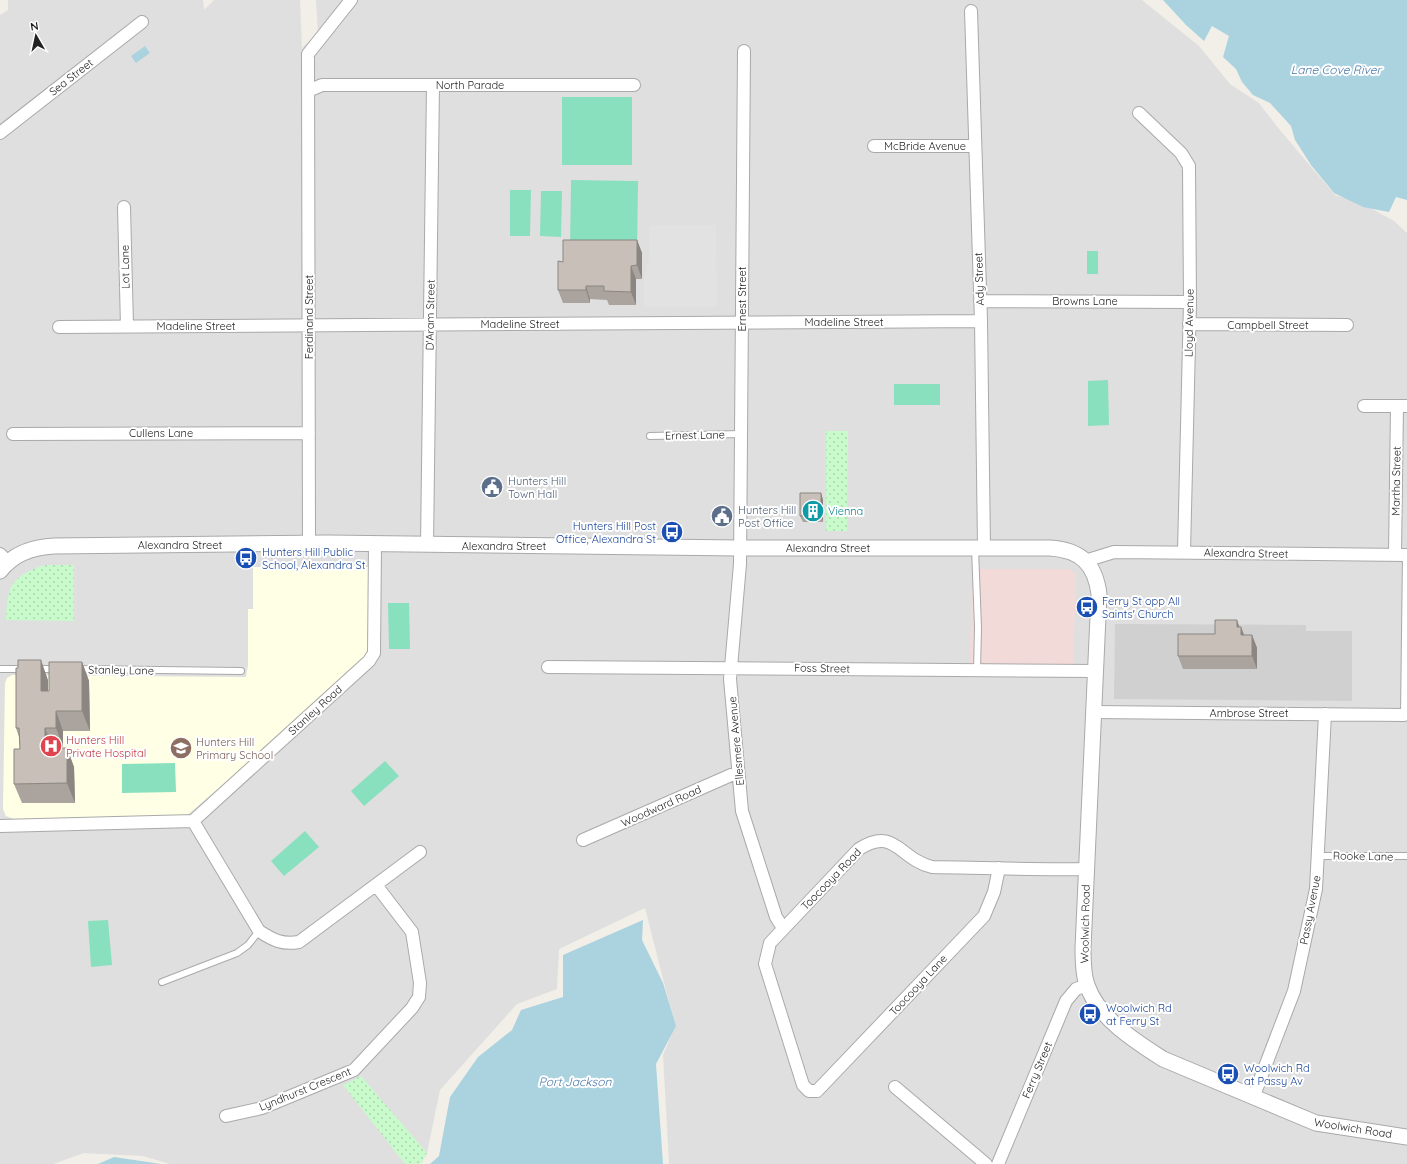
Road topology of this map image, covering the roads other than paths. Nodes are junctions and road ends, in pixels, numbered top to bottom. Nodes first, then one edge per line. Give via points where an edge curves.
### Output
1 (351, 0) edge
2 (971, 11) dead end
3 (142, 22) dead end
4 (744, 51) dead end
5 (634, 85) dead end
6 (433, 86) junction
7 (308, 91) junction
8 (1139, 113) dead end
9 (0, 132) edge
10 (874, 146) dead end
11 (975, 146) junction
12 (124, 207) dead end
13 (980, 301) junction
14 (1190, 302) junction
15 (981, 321) junction
16 (742, 323) junction
17 (1189, 324) junction
18 (309, 325) junction
19 (430, 325) junction
20 (1347, 325) dead end
21 (127, 326) junction
22 (59, 327) dead end
23 (1364, 406) dead end
24 (1402, 406) edge
25 (309, 433) junction
26 (13, 434) dead end
27 (741, 434) junction
28 (650, 436) dead end
29 (309, 544) junction
30 (375, 545) junction
31 (427, 545) junction
32 (980, 547) junction
33 (740, 548) junction
34 (1184, 552) junction
35 (1402, 555) edge
36 (1086, 561) junction
37 (3, 562) edge
38 (548, 667) dead end
39 (732, 667) junction
40 (0, 668) edge
41 (62, 669) edge
42 (70, 669) edge
43 (977, 670) junction
44 (241, 671) dead end
45 (1096, 671) junction
46 (1094, 712) junction
47 (1325, 714) junction
48 (1404, 715) joint
49 (738, 772) junction
50 (193, 822) junction
51 (0, 826) edge
52 (583, 840) dead end
53 (420, 852) dead end
54 (1319, 856) junction
55 (1407, 856) edge
56 (999, 868) junction
57 (1086, 869) junction
58 (376, 884) junction
59 (783, 928) junction
60 (259, 931) junction
61 (162, 982) dead end
62 (1087, 985) junction
63 (895, 1087) dead end
64 (817, 1092) joint
65 (1253, 1098) junction
66 (226, 1116) dead end
67 (1407, 1136) edge
68 (986, 1164) edge
69 (998, 1164) edge

1 - 7 street, Ferdinand Street via 308,54
2 - 11 street, Ady Street
3 - 9 street, Sea Street
4 - 16 street, Ernest Street
5 - 6 street, North Parade
6 - 7 street, North Parade via 322,85
6 - 19 street, D'Aram Street
7 - 18 street, Ferdinand Street
8 - 14 street, Lloyd Avenue via 1180,153 1189,166
10 - 11 street, McBride Avenue
11 - 13 street, Ady Street
12 - 21 street, Lot Lane
13 - 14 street, Browns Lane
13 - 15 street, Ady Street
14 - 17 street, Lloyd Avenue
15 - 16 street, Madeline Street
15 - 32 street, Ady Street
16 - 19 street, Madeline Street
16 - 27 street, Ernest Street
17 - 20 street, Campbell Street
17 - 34 street, Lloyd Avenue
18 - 19 street, Madeline Street
18 - 21 street, Madeline Street
18 - 25 street, Ferdinand Street
19 - 31 street, D'Aram Street
21 - 22 street, Madeline Street
23 - 24 street
24 - 35 street, Martha Street
25 - 26 street, Cullens Lane
25 - 29 street, Ferdinand Street
27 - 28 lane, Ernest Lane
27 - 33 street, Ernest Street
29 - 30 street, Alexandra Street
29 - 37 street, Alexandra Street via 47,546
30 - 31 street, Alexandra Street
30 - 50 street, Stanley Road via 374,653 369,661
31 - 33 street, Alexandra Street
32 - 33 street, Alexandra Street
32 - 36 street, Alexandra Street via 1057,548 1073,552
32 - 43 lane
33 - 39 street, Ellesmere Avenue
34 - 35 street, Alexandra Street
34 - 36 street, Alexandra Street via 1114,552
35 - 48 lane, Martha Street
36 - 45 street, Woolwich Road via 1095,577 1099,594
38 - 39 street, Foss Street
39 - 43 street, Foss Street
39 - 49 street, Ellesmere Avenue via 730,678
40 - 41 lane
42 - 44 lane, Stanley Lane
43 - 45 street, Foss Street
45 - 46 street, Woolwich Road
46 - 47 street, Ambrose Street
46 - 57 street, Woolwich Road
47 - 48 street, Ambrose Street
47 - 54 street, Passy Avenue
49 - 52 street, Woodward Road
49 - 59 street, Ellesmere Avenue via 742,811 776,917
50 - 51 street
50 - 60 street
53 - 58 street
54 - 55 lane, Rooke Lane
54 - 65 street, Passy Avenue via 1316,889 1294,991
56 - 57 street, Toocooya Road
56 - 59 street, Toocooya Road via 932,867 922,864 886,840 876,840 859,849
56 - 64 street, Toocooya Lane via 994,892 984,916
57 - 62 street, Woolwich Road via 1083,948
58 - 60 street via 298,942 288,944 276,941
58 - 66 street, Lyndhurst Crescent via 412,932 420,983 419,997 412,1008 354,1070 262,1108
59 - 64 street, Toocooya Road via 770,943 765,964 803,1084 809,1091
60 - 61 lane via 248,945 237,953
62 - 65 street, Woolwich Road via 1108,1017 1140,1045 1163,1059
62 - 69 street, Ferry Street via 1076,989 1066,1001
63 - 68 street
65 - 67 street, Woolwich Road via 1316,1123

